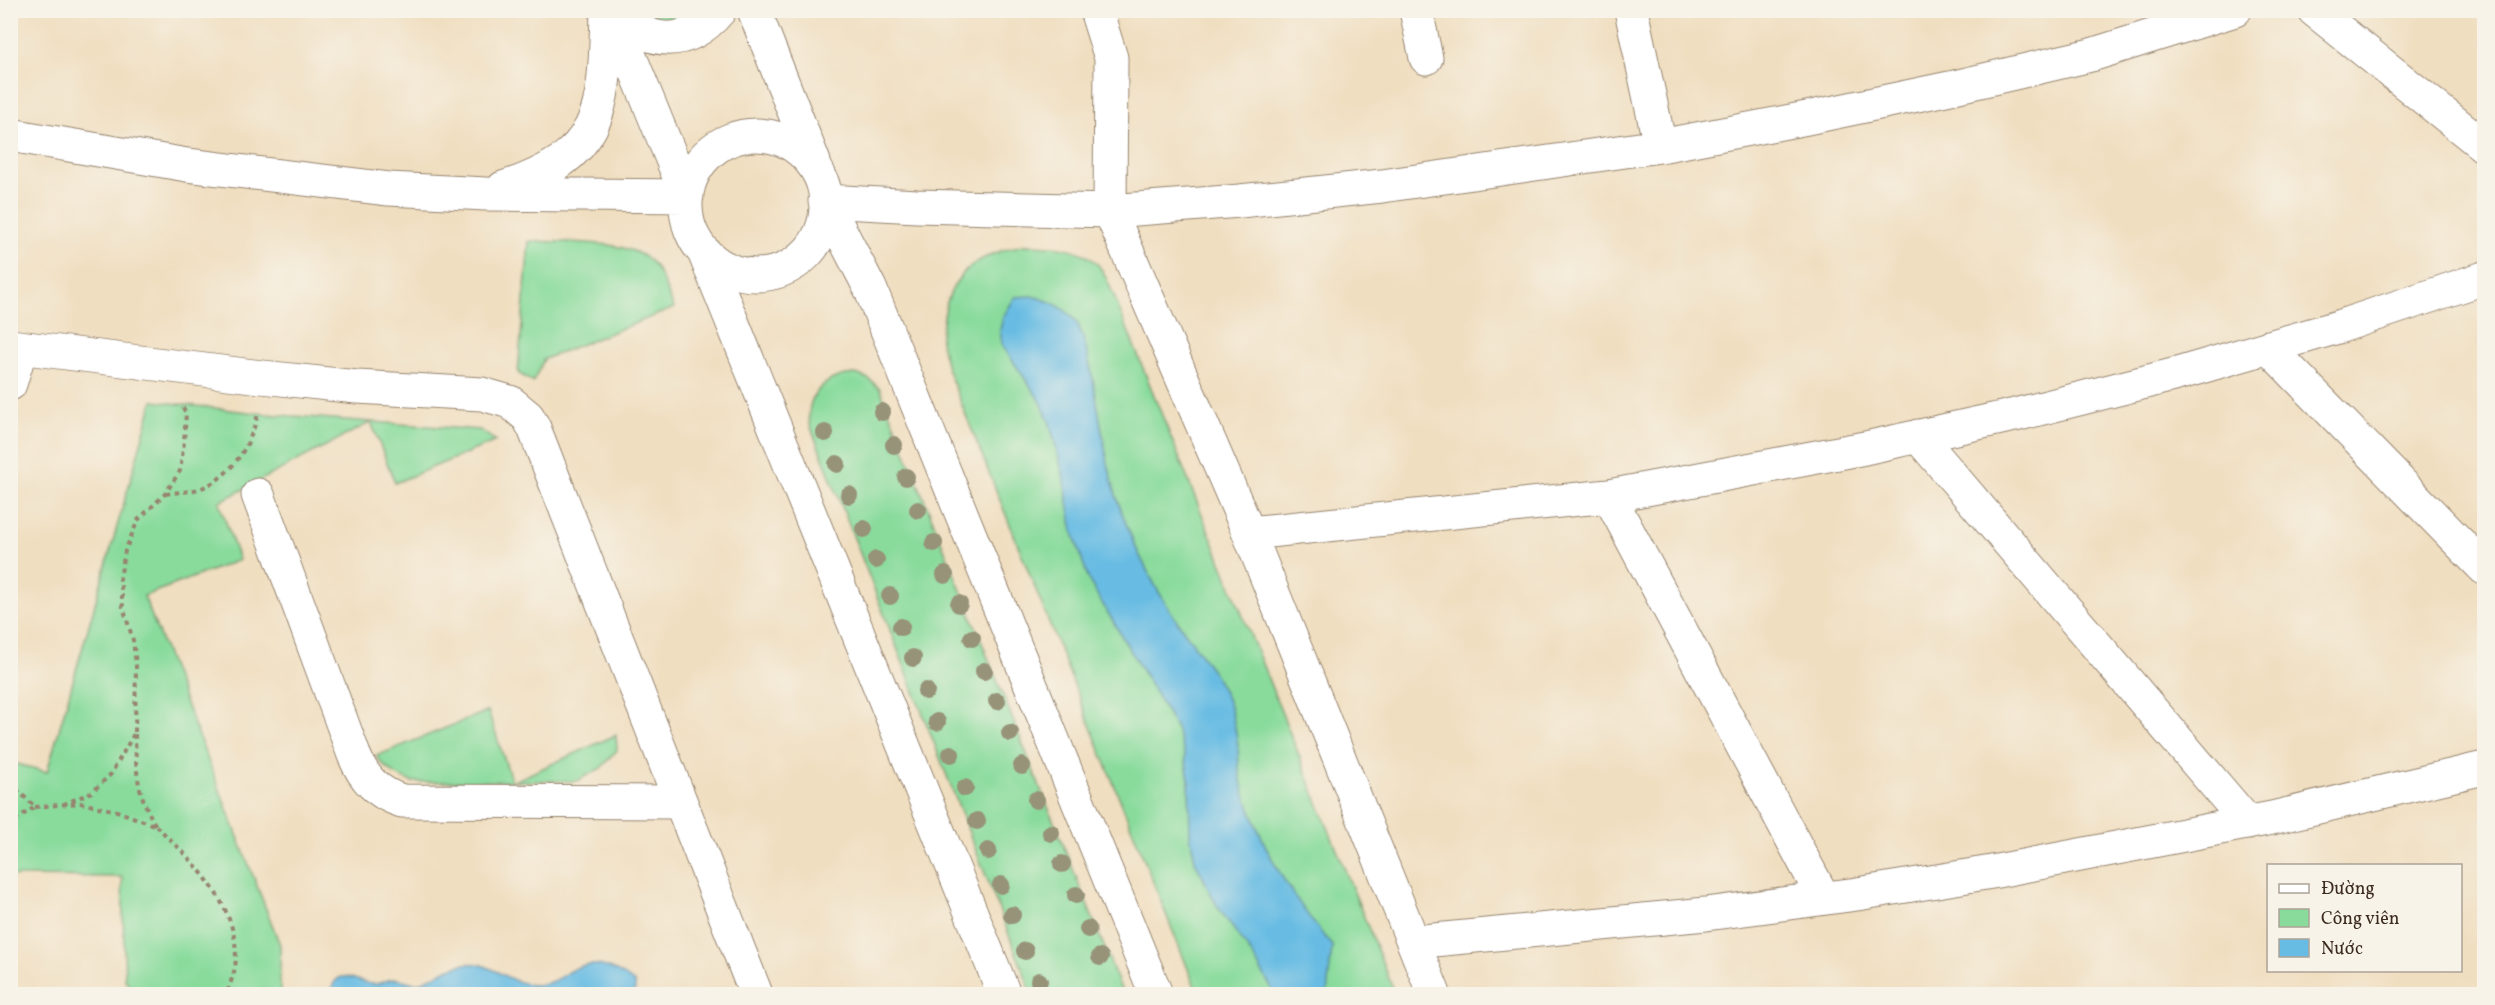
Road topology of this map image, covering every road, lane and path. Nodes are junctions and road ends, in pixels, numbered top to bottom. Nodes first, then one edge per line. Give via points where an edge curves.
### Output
1 (611, 10) edge
2 (720, 10) edge
3 (754, 10) edge
4 (1096, 10) edge
5 (1416, 10) edge
6 (1631, 10) edge
7 (2235, 10) edge
8 (2314, 10) edge
9 (1426, 58) dead end
10 (10, 135) edge
11 (1660, 146) junction
12 (2484, 146) edge
13 (822, 186) junction
14 (486, 194) junction
15 (687, 196) junction
16 (1110, 211) junction
17 (704, 252) junction
18 (2484, 278) edge
19 (16, 347) edge
20 (2268, 347) junction
21 (10, 384) edge
22 (181, 404) dead end
23 (258, 413) dead end
24 (1918, 436) junction
25 (165, 494) junction
26 (258, 495) dead end
27 (1609, 496) junction
28 (1249, 533) junction
29 (2484, 568) edge
30 (135, 732) junction
31 (2484, 768) edge
32 (10, 783) edge
33 (680, 802) junction
34 (62, 805) junction
35 (35, 807) junction
36 (2248, 823) junction
37 (10, 824) edge
38 (156, 826) junction
39 (1823, 897) junction
40 (1413, 942) junction
41 (227, 994) edge
42 (756, 994) edge
43 (1004, 994) edge
44 (1156, 994) edge
45 (1434, 994) edge

1 - 2 street via 638,30 664,39 696,33
1 - 14 street via 602,99 585,137 540,175
1 - 15 street
3 - 13 street
4 - 16 street via 1111,58
5 - 9 street
6 - 11 street
7 - 11 street via 2091,55 1808,118
8 - 12 street
10 - 14 street via 187,165 389,189
11 - 16 street via 1382,186
13 - 15 street via 806,156 789,143 770,136 749,135 720,145 704,158
13 - 16 street via 940,207
13 - 17 street via 822,229 813,246 783,269 764,275 746,274 718,264
13 - 44 street via 870,288
14 - 15 street
15 - 17 street via 693,236
16 - 28 street
17 - 43 street
18 - 20 street
19 - 21 street
19 - 33 street via 357,387 482,394 510,402 528,417 534,428
20 - 24 street via 2177,374
20 - 29 street
22 - 25 path via 186,413 180,471
23 - 25 path via 242,454 226,472 203,488
24 - 27 street
24 - 36 street
25 - 30 path via 138,520 124,551 120,578 123,607 134,640
26 - 33 street via 358,764 373,786 388,797 424,802
27 - 28 street
27 - 39 street
28 - 40 street
30 - 34 path via 111,774 92,792
30 - 38 path via 136,777 144,805
31 - 36 street
32 - 35 path
33 - 42 street
34 - 35 path
34 - 38 path via 80,803 117,811
35 - 37 path
36 - 39 street via 1992,872
38 - 41 path via 199,870 230,918 236,945 235,968
39 - 40 street via 1706,914
40 - 45 street

